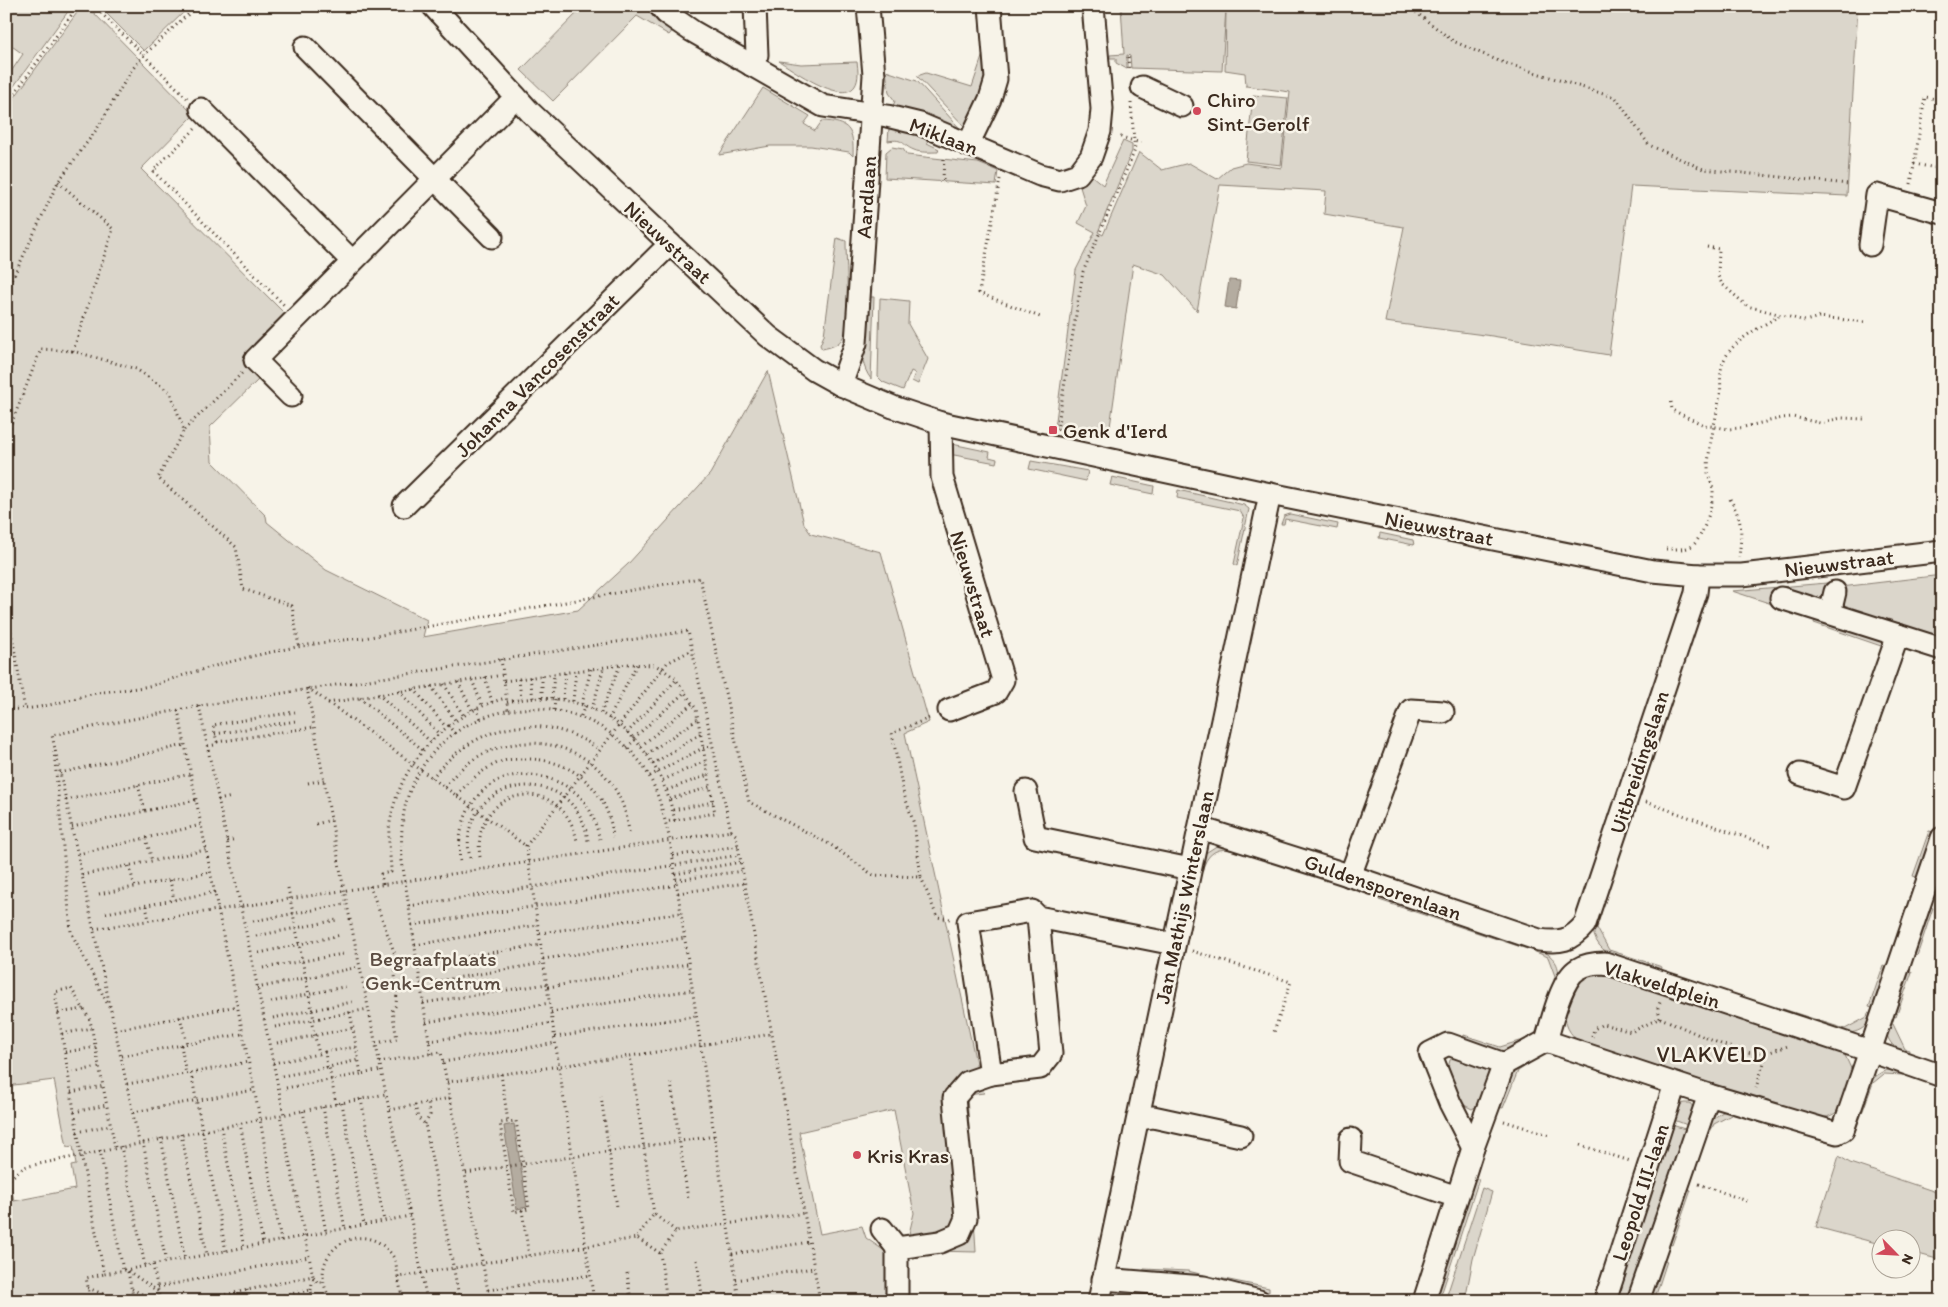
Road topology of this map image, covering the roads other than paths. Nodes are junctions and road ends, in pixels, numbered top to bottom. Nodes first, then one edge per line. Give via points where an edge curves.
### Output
1 (433, 6) edge
2 (660, 6) edge
3 (756, 6) edge
4 (868, 6) edge
5 (990, 6) edge
6 (1093, 6) edge
7 (305, 47) dead end
8 (751, 65) junction
9 (1137, 93) road end
10 (516, 97) junction
11 (1182, 106) dead end
12 (205, 112) road end
13 (871, 113) junction
14 (968, 145) junction
15 (434, 179) junction
16 (1942, 213) edge
17 (492, 237) dead end
18 (670, 244) junction
19 (1870, 245) dead end
20 (352, 261) junction
21 (841, 385) junction
22 (291, 396) dead end
23 (941, 424) junction
24 (1270, 494) junction
25 (404, 506) dead end
26 (1942, 551) edge
27 (1698, 575) junction
28 (1836, 592) dead end
29 (1781, 598) dead end
30 (1830, 613) junction
31 (1898, 635) junction
32 (1942, 649) edge
33 (949, 710) road end
34 (1443, 712) dead end
35 (1800, 774) dead end
36 (1026, 791) dead end
37 (1200, 828) junction
38 (1942, 838) edge
39 (1190, 869) junction
40 (1350, 876) junction
41 (1038, 917) junction
42 (1566, 941) joint
43 (1182, 947) junction
44 (1546, 1040) junction
45 (1870, 1051) junction
46 (1504, 1064) junction
47 (991, 1074) junction
48 (1942, 1076) edge
49 (1675, 1084) junction
50 (1709, 1095) junction
51 (1139, 1119) junction
52 (1241, 1136) dead end
53 (1351, 1139) dead end
54 (1473, 1148) junction
55 (1458, 1197) junction
56 (882, 1229) dead end
57 (897, 1248) junction
58 (1103, 1279) junction
59 (897, 1301) edge
60 (1099, 1301) edge
61 (1259, 1301) edge
62 (1424, 1301) edge
63 (1604, 1301) edge
64 (1638, 1301) edge

1 - 10 street, Nieuwstraat
2 - 8 street, Miklaan via 692,31
3 - 8 street via 757,55
4 - 13 street, Aardlaan via 874,75
5 - 14 street via 996,79
6 - 14 street, Miklaan via 1102,109 1100,131 1091,156 1078,174 1060,180 1040,175
7 - 15 street
8 - 13 street, Miklaan via 822,106
9 - 11 street
10 - 15 street
10 - 18 street, Nieuwstraat
12 - 20 street
13 - 14 street, Miklaan via 920,124
13 - 21 street, Aardlaan via 856,343
15 - 17 street
15 - 20 street
16 - 19 street via 1877,195
18 - 21 street, Nieuwstraat via 768,336 814,370
18 - 25 street, Johanna Vancosenstraat
20 - 22 street via 255,360
21 - 23 street, Nieuwstraat
23 - 24 street, Nieuwstraat
23 - 33 street, Nieuwstraat via 942,477 1003,680 996,692
24 - 27 street, Nieuwstraat via 1653,571
24 - 37 street, Jan Mathijs Winterslaan
26 - 27 street, Nieuwstraat via 1738,575
27 - 42 street, Uitbreidingslaan via 1696,593 1584,924
28 - 30 street
29 - 30 street
30 - 31 street
31 - 32 street
31 - 35 street via 1844,788
34 - 40 street via 1410,710
36 - 39 street via 1035,837
37 - 39 street, Jan Mathijs Winterslaan
37 - 40 street, Guldensporenlaan
38 - 45 street
39 - 43 street, Jan Mathijs Winterslaan
40 - 42 street, Guldensporenlaan via 1539,940
41 - 43 street
41 - 47 street via 1051,1054 1040,1068
41 - 47 street via 1032,911 968,922
43 - 51 street, Jan Mathijs Winterslaan
44 - 45 street, Vlakveldplein via 1567,981 1577,969 1605,963
44 - 46 street
44 - 49 street
45 - 48 street, Vlakveldplein
45 - 50 street via 1843,1130 1837,1133
46 - 54 street
46 - 54 street via 1448,1044 1430,1053
47 - 57 street via 968,1082 954,1098 966,1218 959,1234 940,1242
49 - 50 street
49 - 63 street, Leopold III-laan
50 - 64 street, Leopold III-laan
51 - 52 street via 1153,1117
51 - 58 street, Jan Mathijs Winterslaan
53 - 55 street via 1350,1162
54 - 55 street
55 - 62 street
56 - 57 street
57 - 59 street
58 - 60 street, Jan Mathijs Winterslaan
58 - 61 street via 1204,1287

